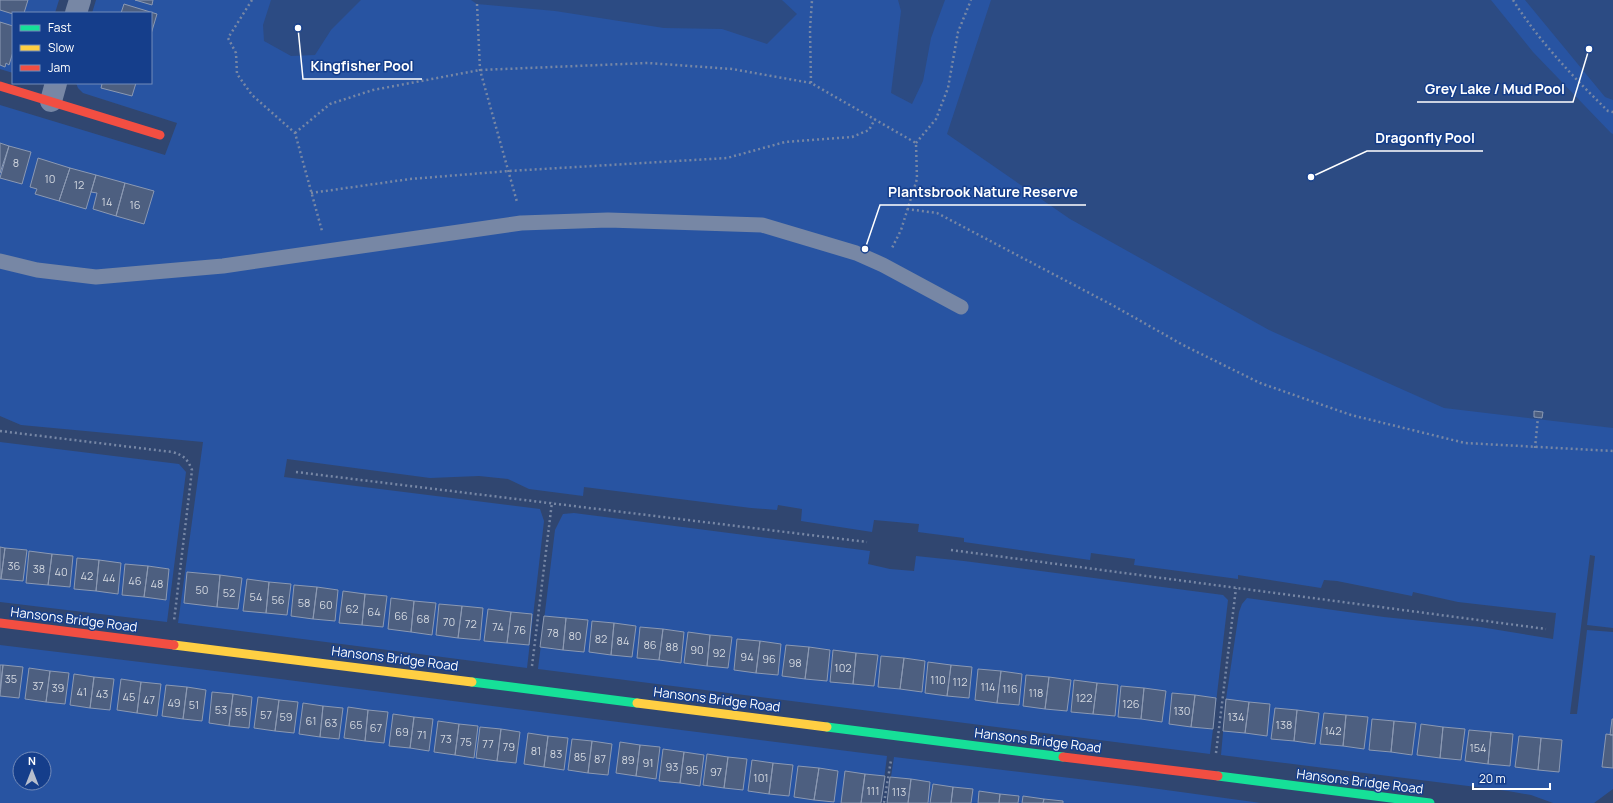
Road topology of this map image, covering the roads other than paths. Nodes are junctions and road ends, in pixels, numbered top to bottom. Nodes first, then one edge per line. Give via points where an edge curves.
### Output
1 (80, 0) edge
2 (76, 12) edge
3 (0, 86) edge
4 (54, 92) edge
5 (160, 135) dead end
6 (0, 261) edge
7 (961, 307) dead end
8 (0, 623) edge
9 (1430, 803) edge

1 - 2 street
3 - 4 street
4 - 5 street
6 - 7 lane via 37,270 96,277 223,266 521,223 608,220 762,225 856,253
8 - 9 street, Hansons Bridge Road

